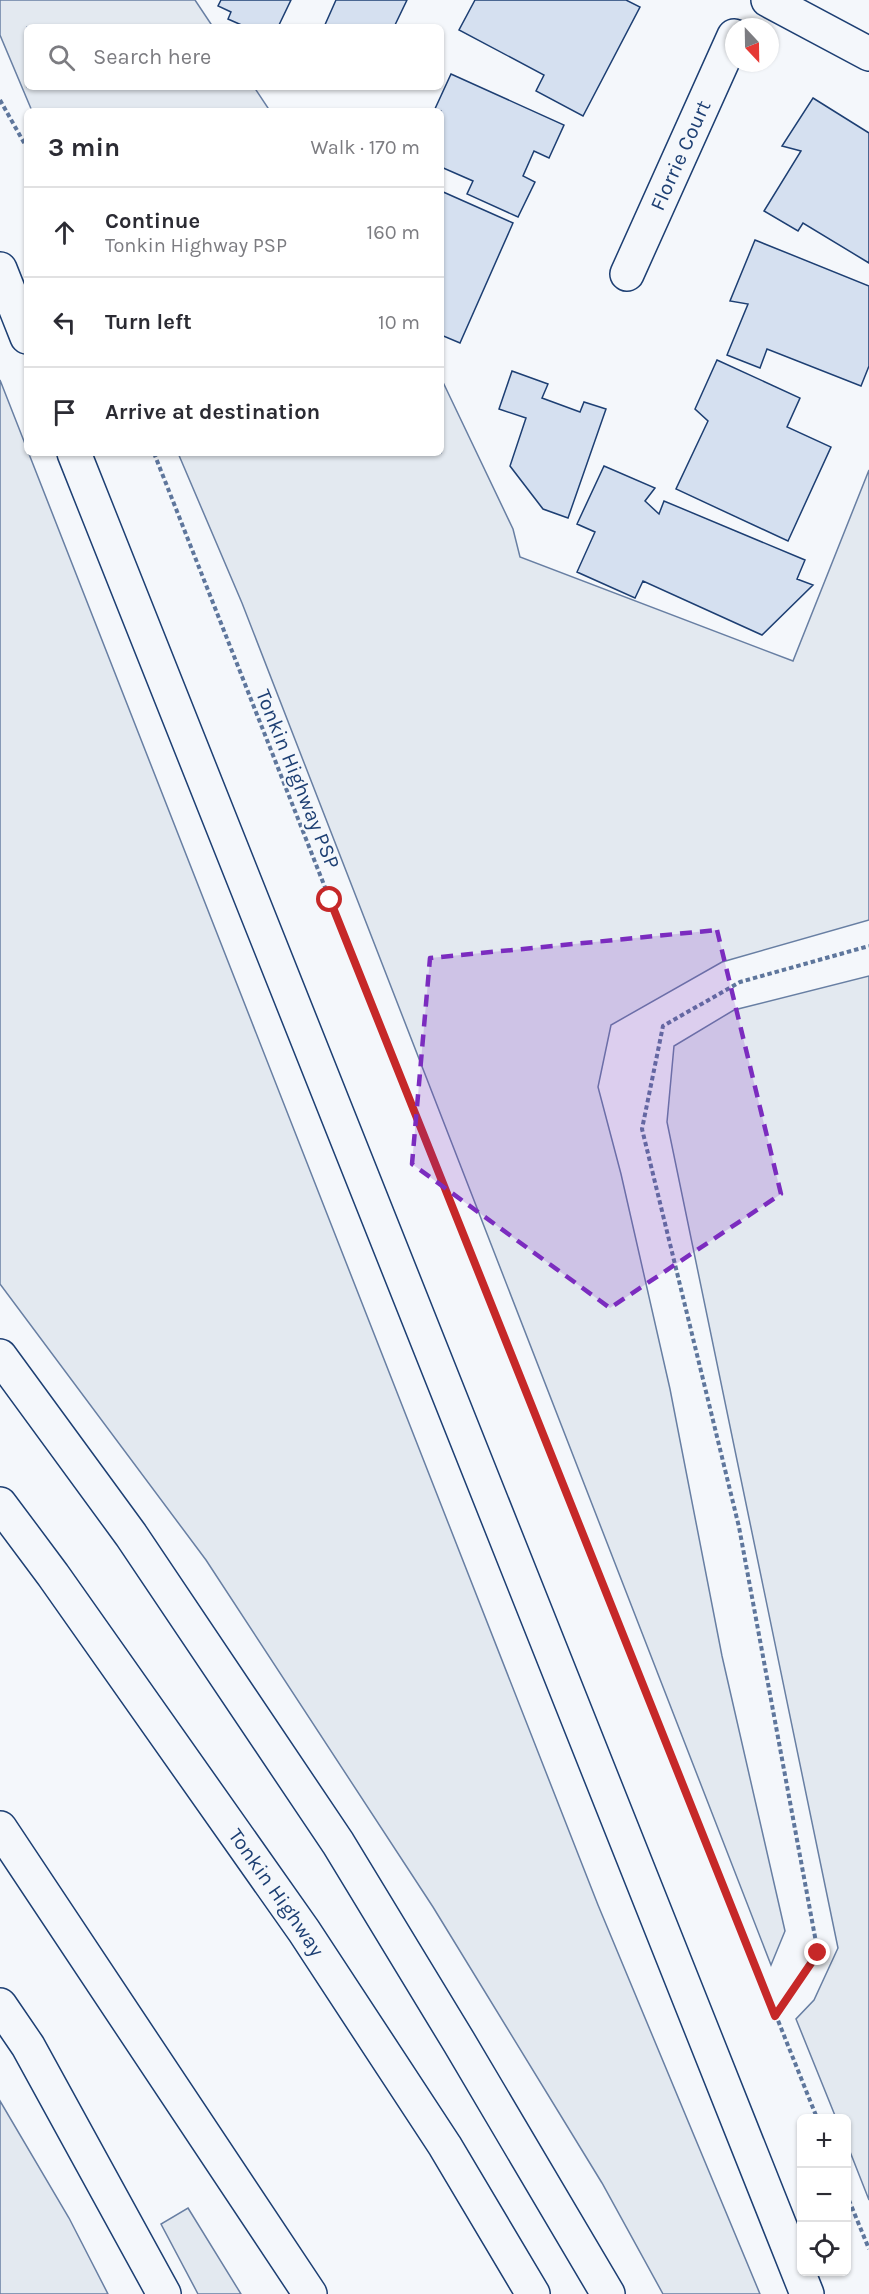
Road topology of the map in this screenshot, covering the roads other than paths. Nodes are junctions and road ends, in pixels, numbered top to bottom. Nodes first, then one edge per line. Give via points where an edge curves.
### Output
1 (753, 0) edge
2 (768, 0) edge
3 (744, 18) edge
4 (869, 54) edge
5 (725, 56) edge
6 (0, 269) edge
7 (627, 274) dead end
8 (24, 329) edge
9 (75, 456) edge
10 (0, 1356) edge
11 (0, 1504) edge
12 (0, 1828) edge
13 (0, 2005) edge
14 (164, 2294) edge
15 (310, 2294) edge
16 (533, 2294) edge
17 (608, 2294) edge
18 (807, 2294) edge

1 - 3 main road
2 - 4 main road
5 - 7 main road, Florrie Court
6 - 8 main road
9 - 18 main road
10 - 17 main road via 131,1535 338,1843
11 - 16 main road, Tonkin Highway via 304,1931 445,2146
12 - 15 main road
13 - 14 main road via 28,2046

